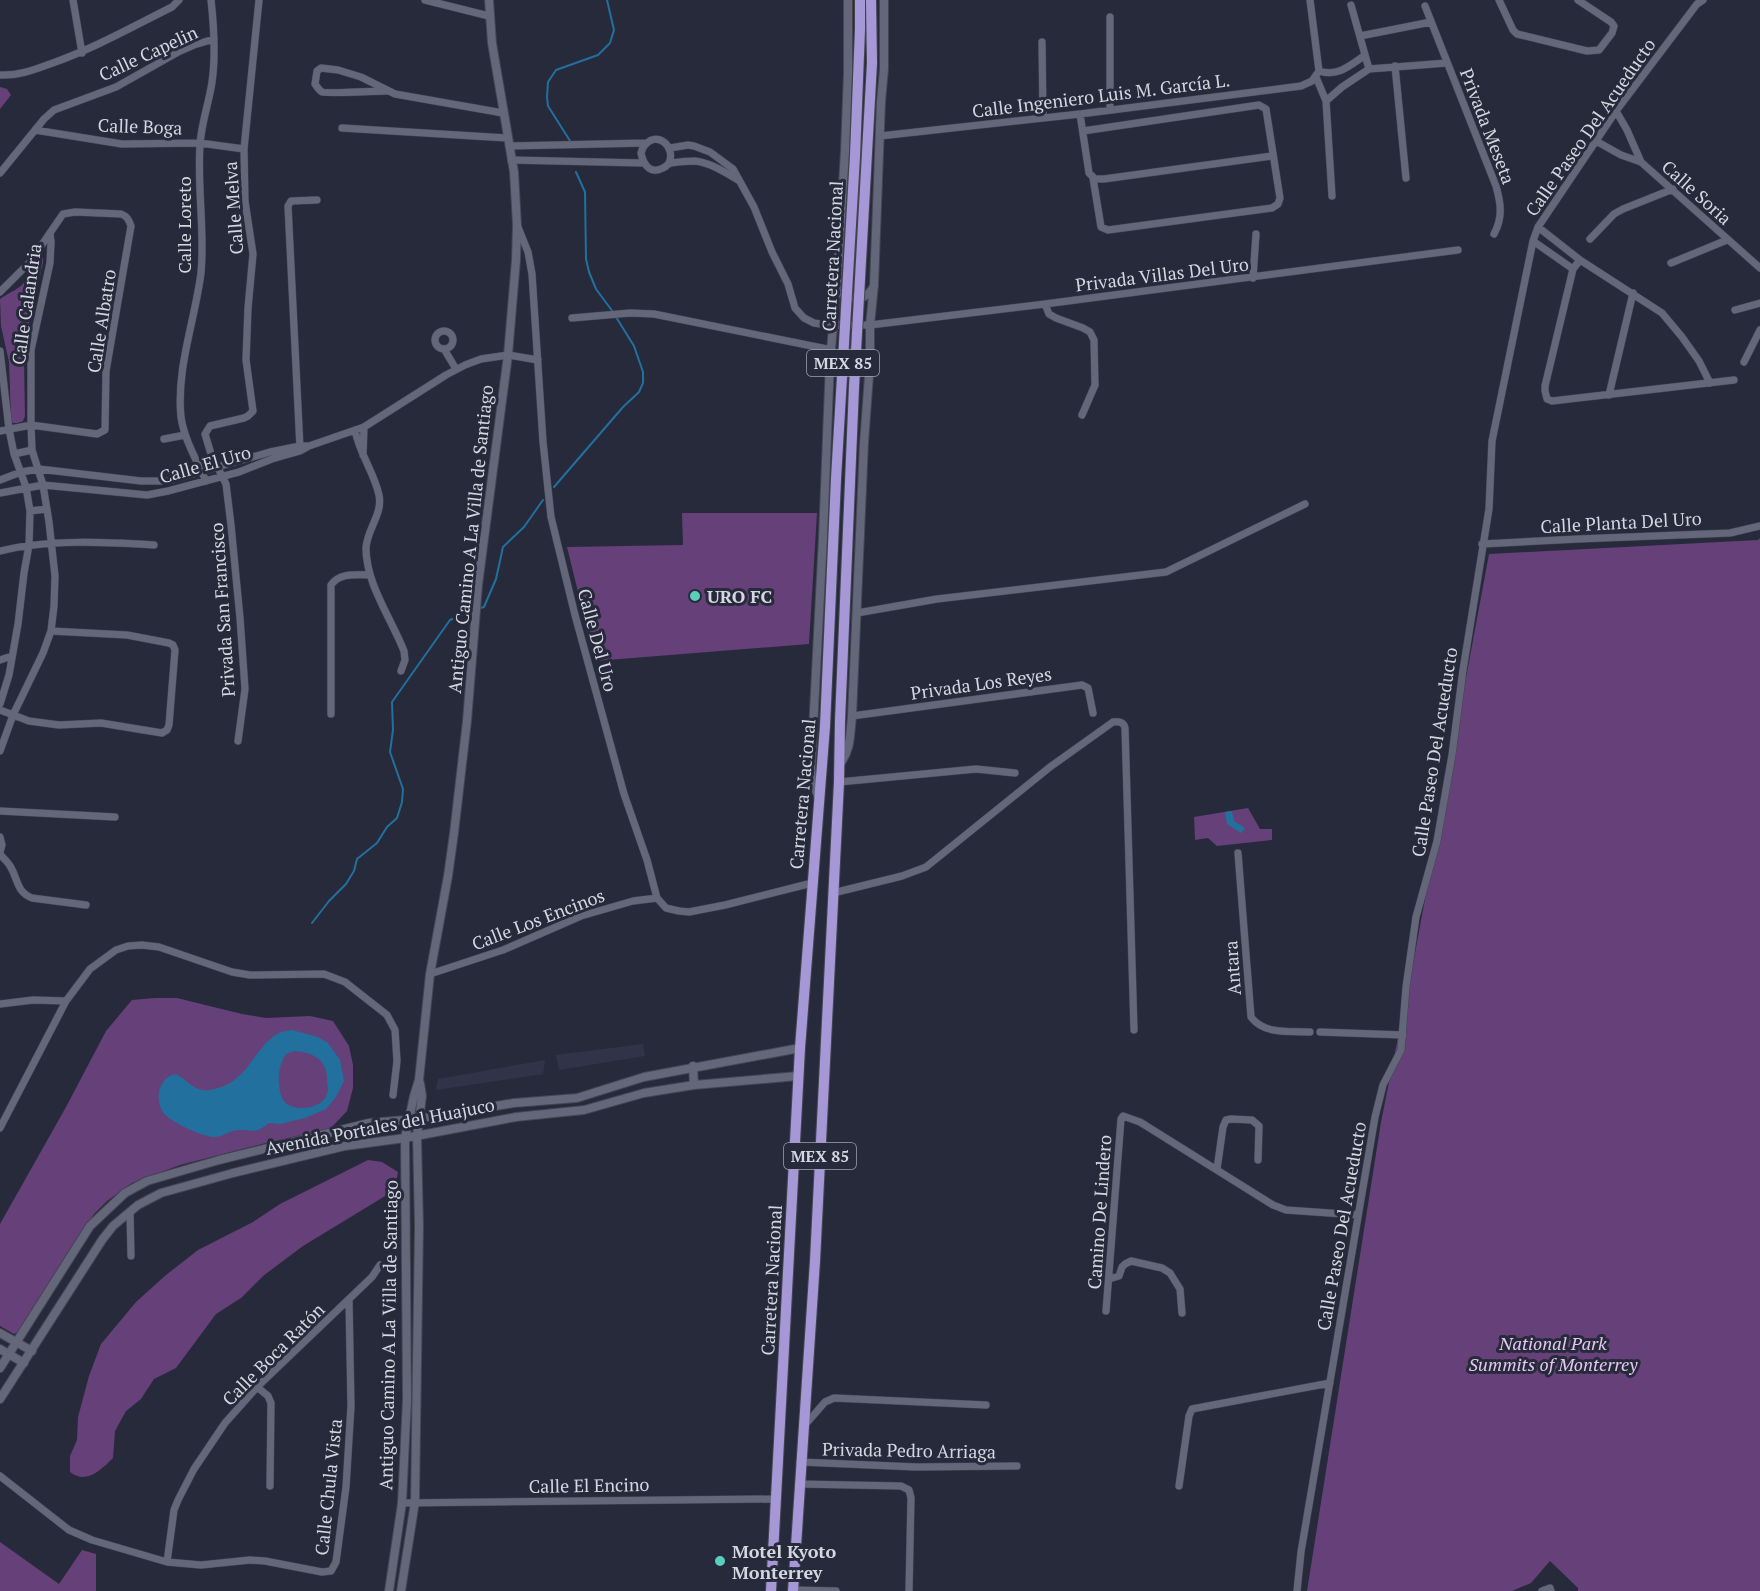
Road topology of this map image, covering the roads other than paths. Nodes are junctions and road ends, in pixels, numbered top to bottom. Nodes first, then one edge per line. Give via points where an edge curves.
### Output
1 (73, 0) edge
2 (178, 0) edge
3 (211, 0) edge
4 (259, 0) edge
5 (425, 0) edge
6 (489, 0) edge
7 (848, 0) edge
8 (860, 0) edge
9 (871, 0) edge
10 (884, 0) edge
11 (1310, 0) edge
12 (1499, 0) edge
13 (1578, 0) edge
14 (1696, 1) edge
15 (1351, 4) dead end
16 (1425, 6) dead end
17 (489, 16) junction
18 (1110, 17) dead end
19 (1431, 22) junction
20 (1359, 36) junction
21 (214, 39) junction
22 (1042, 42) dead end
23 (82, 53) junction
24 (1364, 56) junction
25 (1447, 63) junction
26 (1395, 66) junction
27 (1368, 69) junction
28 (1338, 72) junction
29 (1317, 74) junction
30 (0, 75) edge
31 (1342, 87) junction
32 (386, 91) junction
33 (1326, 101) junction
34 (1110, 110) junction
35 (1616, 111) junction
36 (503, 113) junction
37 (1080, 114) junction
38 (1043, 118) junction
39 (342, 128) dead end
40 (35, 130) junction
41 (1083, 130) junction
42 (880, 136) junction
43 (1596, 141) junction
44 (508, 142) junction
45 (200, 143) junction
46 (646, 144) junction
47 (670, 148) junction
48 (244, 149) junction
49 (1272, 156) junction
50 (511, 159) junction
51 (1641, 162) junction
52 (643, 163) junction
53 (669, 164) junction
54 (0, 173) edge
55 (1093, 178) junction
56 (1406, 178) dead end
57 (738, 180) junction
58 (1673, 189) junction
59 (1332, 196) dead end
60 (317, 200) dead end
61 (517, 225) junction
62 (1538, 226) junction
63 (50, 234) junction
64 (1256, 234) dead end
65 (1494, 234) dead end
66 (1590, 239) dead end
67 (1727, 240) junction
68 (1533, 241) junction
69 (1458, 250) dead end
70 (1580, 260) junction
71 (1671, 263) dead end
72 (1760, 268) edge
73 (1573, 269) junction
74 (1253, 278) junction
75 (837, 282) junction
76 (874, 285) junction
77 (0, 292) edge
78 (1633, 293) junction
79 (1760, 303) edge
80 (1045, 304) junction
81 (1735, 310) dead end
82 (572, 318) dead end
83 (833, 325) junction
84 (870, 325) junction
85 (1760, 330) edge
86 (444, 349) dead end
87 (831, 350) junction
88 (0, 351) edge
89 (508, 355) junction
90 (538, 360) junction
91 (830, 361) junction
92 (870, 362) junction
93 (1744, 362) dead end
94 (456, 369) junction
95 (1734, 380) dead end
96 (1710, 382) junction
97 (1609, 395) junction
98 (1082, 415) dead end
99 (31, 425) junction
100 (364, 427) junction
101 (9, 429) junction
102 (355, 430) junction
103 (0, 431) edge
104 (185, 435) junction
105 (164, 439) dead end
106 (300, 448) junction
107 (33, 450) junction
108 (14, 454) junction
109 (210, 454) junction
110 (363, 455) junction
111 (195, 457) junction
112 (218, 468) junction
113 (39, 469) junction
114 (21, 472) junction
115 (202, 472) junction
116 (222, 477) junction
117 (0, 480) edge
118 (206, 481) junction
119 (43, 485) junction
120 (26, 487) junction
121 (0, 493) edge
122 (1305, 504) dead end
123 (47, 509) junction
124 (30, 511) junction
125 (1760, 526) edge
126 (52, 543) junction
127 (1482, 544) junction
128 (29, 545) junction
129 (154, 545) dead end
130 (0, 551) edge
131 (370, 575) junction
132 (857, 613) junction
133 (51, 631) junction
134 (12, 656) junction
135 (0, 660) edge
136 (401, 671) dead end
137 (0, 704) edge
138 (0, 710) edge
139 (1093, 713) dead end
140 (331, 714) dead end
141 (13, 715) junction
142 (852, 716) junction
143 (238, 741) dead end
144 (0, 751) edge
145 (839, 765) junction
146 (1015, 773) dead end
147 (839, 782) junction
148 (819, 799) junction
149 (0, 811) edge
150 (115, 817) dead end
151 (0, 837) edge
152 (0, 853) edge
153 (1238, 853) dead end
154 (812, 883) junction
155 (833, 893) junction
156 (657, 898) junction
157 (86, 905) dead end
158 (430, 974) junction
159 (66, 1001) junction
160 (0, 1004) edge
161 (1134, 1030) dead end
162 (1310, 1032) dead end
163 (1320, 1032) dead end
164 (1403, 1035) junction
165 (800, 1048) junction
166 (693, 1066) junction
167 (798, 1076) junction
168 (694, 1085) junction
169 (393, 1095) dead end
170 (414, 1119) junction
171 (0, 1128) edge
172 (349, 1128) junction
173 (417, 1136) junction
174 (405, 1138) junction
175 (352, 1145) junction
176 (1258, 1160) dead end
177 (1217, 1168) junction
178 (130, 1212) junction
179 (1358, 1215) junction
180 (131, 1256) dead end
181 (380, 1265) dead end
182 (1109, 1279) junction
183 (349, 1300) junction
184 (1106, 1311) dead end
185 (1182, 1313) dead end
186 (0, 1334) edge
187 (16, 1342) junction
188 (0, 1349) edge
189 (32, 1351) junction
190 (9, 1354) junction
191 (24, 1363) junction
192 (0, 1368) edge
193 (1330, 1383) junction
194 (257, 1387) junction
195 (0, 1399) edge
196 (986, 1405) dead end
197 (803, 1426) junction
198 (800, 1462) junction
199 (1017, 1466) dead end
200 (0, 1476) edge
201 (799, 1485) junction
202 (270, 1486) dead end
203 (1179, 1486) dead end
204 (775, 1499) junction
205 (415, 1502) junction
206 (402, 1503) junction
207 (167, 1562) junction
208 (331, 1571) junction
209 (334, 1580) dead end
210 (1551, 1590) edge
211 (389, 1591) edge
212 (401, 1591) edge
213 (771, 1591) edge
214 (793, 1591) edge
215 (836, 1591) edge
216 (909, 1591) edge
217 (1297, 1591) edge
218 (1542, 1591) edge

1 - 23 street
2 - 23 street via 172,7
3 - 21 street, Calle Loreto
4 - 48 street, Calle Melva
5 - 17 street
6 - 17 street, Antiguo Camino A La Villa de Santiago
7 - 75 street, MEX 85
8 - 148 highway, Carretera Nacional / MEX 85, bridge via 855,156
9 - 145 highway, Carretera Nacional / MEX 85, bridge via 873,63 854,387
10 - 42 street, MEX 85
11 - 29 street
12 - 13 street via 1514,33 1587,51 1599,50 1614,26
14 - 35 street, Calle Paseo Del Acueducto
15 - 20 street
16 - 19 street, Privada Meseta
17 - 36 street, Antiguo Camino A La Villa de Santiago
18 - 34 street
19 - 20 street
19 - 25 street, Privada Meseta
20 - 24 street
21 - 40 street, Calle Capelin via 180,51 116,87 61,106
21 - 45 street, Calle Loreto via 212,83
22 - 38 street
23 - 30 street via 16,75
24 - 27 street
24 - 28 street
25 - 26 street
25 - 65 street, Privada Meseta via 1499,195 1501,216
26 - 27 street
26 - 56 street
27 - 31 street
28 - 29 street
28 - 31 street
29 - 33 street
29 - 34 street, Calle Ingeniero Luis M. García L. via 1301,86
31 - 33 street
32 - 32 street via 348,72 327,68 317,71 315,84 322,92
32 - 36 street
33 - 59 street
34 - 37 street, Calle Ingeniero Luis M. García L.
35 - 43 street, Calle Paseo Del Acueducto
35 - 51 street, Calle Soria
36 - 44 street, Antiguo Camino A La Villa de Santiago
37 - 38 street, Calle Ingeniero Luis M. García L.
37 - 41 street
38 - 42 street, Calle Ingeniero Luis M. García L.
39 - 44 street
40 - 45 street, Calle Boga via 122,144
40 - 54 street, Calle Capelin
41 - 49 street via 1259,105 1266,109
41 - 55 street
42 - 76 street, MEX 85
43 - 51 street, Calle Soria
43 - 62 street, Calle Paseo Del Acueducto
44 - 46 street
44 - 50 street, Antiguo Camino A La Villa de Santiago
45 - 48 street, Calle Boga
45 - 104 street, Calle Loreto via 202,251 180,390
46 - 47 street via 663,141
46 - 52 street via 641,153
47 - 53 street
47 - 57 street via 688,145 710,152 727,164
48 - 109 street, Calle Melva via 245,201 253,254 246,360 253,407 252,414 244,418 207,429
49 - 55 street
49 - 55 street via 1280,198 1272,208 1108,230 1101,227
50 - 52 street
50 - 61 street, Antiguo Camino A La Villa de Santiago
51 - 58 street, Calle Soria
52 - 53 street via 656,170
53 - 57 street via 694,161
57 - 83 street via 754,207 795,308 814,323
58 - 66 street via 1614,214
58 - 67 street, Calle Soria
60 - 106 street via 291,201 288,206
61 - 89 street, Antiguo Camino A La Villa de Santiago
61 - 90 street, Calle Del Uro via 532,274
62 - 68 street, Calle Paseo Del Acueducto
62 - 70 street
63 - 77 street via 30,262
63 - 99 street, Calle Calandria via 50,263 31,350
63 - 99 street, Calle Albatro via 61,216 68,213 112,213 126,216 131,226 106,371 106,427 97,434
64 - 74 street
67 - 71 street
67 - 72 street, Calle Soria
68 - 73 street
68 - 127 street, Calle Paseo Del Acueducto via 1492,441 1489,509
69 - 74 street, Privada Villas Del Uro
70 - 73 street
70 - 78 street
73 - 97 street via 1545,386 1547,399
74 - 80 street, Privada Villas Del Uro
75 - 76 street via 844,295 858,299 871,292
75 - 83 street, MEX 85
76 - 84 street, MEX 85
78 - 96 street via 1662,313
78 - 97 street
79 - 81 street
80 - 84 street, Privada Villas Del Uro
80 - 98 street via 1049,314 1090,332 1094,340 1095,385
82 - 87 street via 654,314
83 - 84 street, MEX 85
83 - 87 street, MEX 85
84 - 92 street, MEX 85
85 - 93 street
86 - 94 street
87 - 91 street, MEX 85
88 - 101 street, Calle Calandria
89 - 90 street, Calle El Uro
89 - 94 street, Calle El Uro via 481,359
89 - 158 street, Antiguo Camino A La Villa de Santiago via 476,604 452,843
90 - 156 street, Calle Del Uro via 551,517 624,794
91 - 92 street, MEX 85 via 850,352
91 - 148 street, MEX 85 via 811,768
92 - 132 street, MEX 85
94 - 100 street, Calle El Uro
95 - 96 street
96 - 97 street
99 - 101 street
99 - 107 street, Calle Calandria
100 - 102 street, Calle El Uro
100 - 110 street
101 - 103 street
101 - 108 street, Calle Calandria
102 - 106 street, Calle El Uro
102 - 110 street
104 - 105 street
104 - 111 street, Calle Loreto
106 - 112 street, Calle El Uro via 270,452
106 - 116 street, Calle El Uro
107 - 108 street
107 - 113 street, Calle Calandria
108 - 114 street, Calle Calandria
109 - 111 street
109 - 112 street
110 - 131 street via 379,496 366,546
111 - 115 street, Calle Loreto
112 - 115 street, Calle El Uro
112 - 116 street
113 - 114 street, Calle El Uro
113 - 115 street, Calle El Uro via 159,482
113 - 119 street, Calle Calandria
114 - 117 street, Calle El Uro
114 - 120 street, Calle Calandria
115 - 118 street, Calle Loreto
116 - 118 street, Calle El Uro
116 - 143 street, Privada San Francisco via 231,525 243,654 245,689
118 - 119 street, Calle El Uro via 147,495
119 - 120 street, Calle El Uro
119 - 123 street, Calle Calandria
120 - 121 street, Calle El Uro
120 - 124 street, Calle Calandria
122 - 132 street via 1166,572
123 - 124 street
123 - 126 street, Calle Calandria
124 - 128 street, Calle Calandria
125 - 127 street, Calle Planta Del Uro via 1730,533
126 - 128 street
126 - 129 street
126 - 133 street, Calle Calandria via 55,576
127 - 164 street, Calle Paseo Del Acueducto via 1437,841 1416,917
128 - 130 street
128 - 134 street, Calle Calandria
131 - 136 street via 404,651
131 - 140 street via 344,576 331,585
132 - 142 street, MEX 85
133 - 141 street, Calle Calandria
133 - 141 street via 127,635 173,645 168,728 162,733 100,723 59,725
134 - 135 street
134 - 137 street, Calle Calandria
138 - 141 street
139 - 142 street, Privada Los Reyes via 1088,688 1082,685
141 - 144 street, Calle Calandria
142 - 145 street, MEX 85 via 848,749
145 - 147 highway, Carretera Nacional / MEX 85
146 - 147 street via 976,769
147 - 155 highway, Carretera Nacional / MEX 85
148 - 154 highway, Carretera Nacional / MEX 85
149 - 150 street
151 - 152 street
152 - 157 street via 27,896
153 - 162 street, Antara via 1251,1017 1269,1030
154 - 156 street via 689,912 666,908
154 - 165 highway, Carretera Nacional / MEX 85
155 - 161 street via 926,867 1050,768 1118,721 1125,729
155 - 197 highway, Carretera Nacional / MEX 85
156 - 158 street, Calle Los Encinos via 581,916 503,950
158 - 170 street, Antiguo Camino A La Villa de Santiago via 419,1080 422,1096
159 - 160 street
159 - 169 street via 90,969 128,946 159,948 250,975 324,974 345,982 387,1015 396,1047
159 - 171 street
163 - 164 street
164 - 179 street, Calle Paseo Del Acueducto via 1401,1050 1379,1097
165 - 166 street, Avenida Portales del Huajuco
165 - 167 highway, Carretera Nacional / MEX 85
166 - 168 street
166 - 170 street, Avenida Portales del Huajuco via 577,1098 514,1103
167 - 168 street, Avenida Portales del Huajuco
167 - 204 highway, Carretera Nacional / MEX 85
168 - 173 street, Avenida Portales del Huajuco via 644,1093 584,1110 516,1117
170 - 172 street, Avenida Portales del Huajuco
170 - 173 street, Antiguo Camino A La Villa de Santiago
170 - 174 street, Antiguo Camino A La Villa de Santiago
172 - 175 street
172 - 187 street, Avenida Portales del Huajuco via 160,1177 125,1193 90,1226
173 - 174 street, Avenida Portales del Huajuco
173 - 205 street, Antiguo Camino A La Villa de Santiago
174 - 175 street, Avenida Portales del Huajuco
174 - 206 street, Antiguo Camino A La Villa de Santiago via 407,1399
175 - 178 street, Avenida Portales del Huajuco via 161,1192
176 - 177 street via 1259,1126 1252,1120 1231,1119 1223,1127
177 - 179 street via 1286,1210
177 - 182 street, Camino De Lindero via 1123,1116
178 - 180 street
178 - 189 street, Avenida Portales del Huajuco via 102,1240
179 - 193 street, Calle Paseo Del Acueducto
181 - 183 street, Calle Boca Ratón
182 - 184 street, Camino De Lindero
182 - 185 street via 1119,1276 1131,1261 1162,1268 1180,1289
183 - 194 street, Calle Boca Ratón
183 - 208 street, Calle Chula Vista via 351,1406 346,1487 336,1562
186 - 187 street
187 - 189 street
187 - 190 street, Avenida Portales del Huajuco
188 - 190 street
189 - 191 street, Avenida Portales del Huajuco
190 - 191 street
190 - 192 street, Avenida Portales del Huajuco
191 - 195 street, Avenida Portales del Huajuco
193 - 203 street via 1192,1409
193 - 217 street, Calle Paseo Del Acueducto
194 - 202 street via 271,1402
194 - 207 street, Calle Boca Ratón via 225,1423 183,1488 174,1510
196 - 197 street via 834,1398
197 - 198 highway, Carretera Nacional / MEX 85
198 - 199 street, Privada Pedro Arriaga
198 - 201 highway, Carretera Nacional / MEX 85
200 - 207 street, Calle Chula Vista via 69,1530
201 - 214 highway, Carretera Nacional / MEX 85
201 - 216 street via 901,1486 909,1490
204 - 205 street, Calle El Encino
204 - 213 highway, Carretera Nacional / MEX 85
205 - 206 street, Calle El Encino
205 - 212 street, Antiguo Camino A La Villa de Santiago
206 - 211 street, Antiguo Camino A La Villa de Santiago
207 - 208 street, Calle Chula Vista via 250,1560
208 - 209 street
210 - 218 street
214 - 215 street

